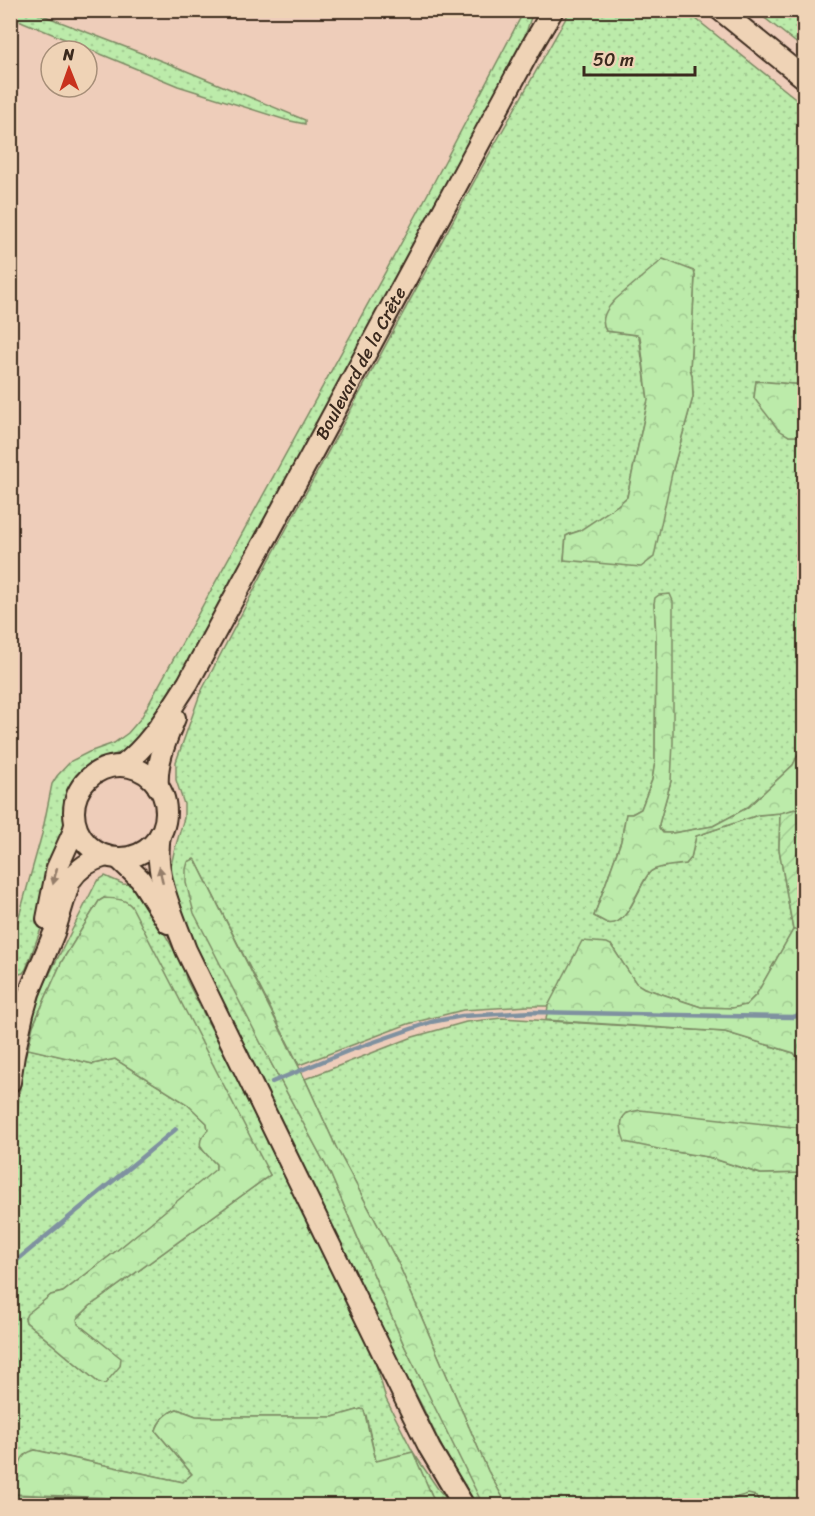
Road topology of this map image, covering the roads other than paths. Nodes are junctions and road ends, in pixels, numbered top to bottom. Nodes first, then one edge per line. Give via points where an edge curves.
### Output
1 (548, 10) edge
2 (553, 10) edge
3 (720, 10) edge
4 (532, 44) junction
5 (804, 78) edge
6 (188, 683) junction
7 (122, 766) junction
8 (159, 787) junction
9 (75, 825) junction
10 (160, 836) junction
11 (112, 857) junction
12 (186, 950) junction
13 (10, 1033) edge
14 (10, 1082) edge
15 (464, 1506) edge

1 - 4 main road, Boulevard de la Crête
2 - 4 main road, Boulevard de la Crête
3 - 5 main road
4 - 6 main road, Boulevard de la Crête
6 - 7 main road, Boulevard de la Crête via 152,738
6 - 8 main road, Boulevard de la Crête via 158,765
7 - 8 main road via 139,770
7 - 9 main road via 106,768 86,781 75,801
8 - 10 main road via 166,816
9 - 11 main road via 84,841 98,853
9 -> 13 main road via 57,868 45,930
10 - 11 main road via 137,855
12 -> 10 main road via 160,871
11 - 12 main road via 140,879
11 - 14 main road via 84,865 70,881 29,993
12 - 15 main road via 430,1449

